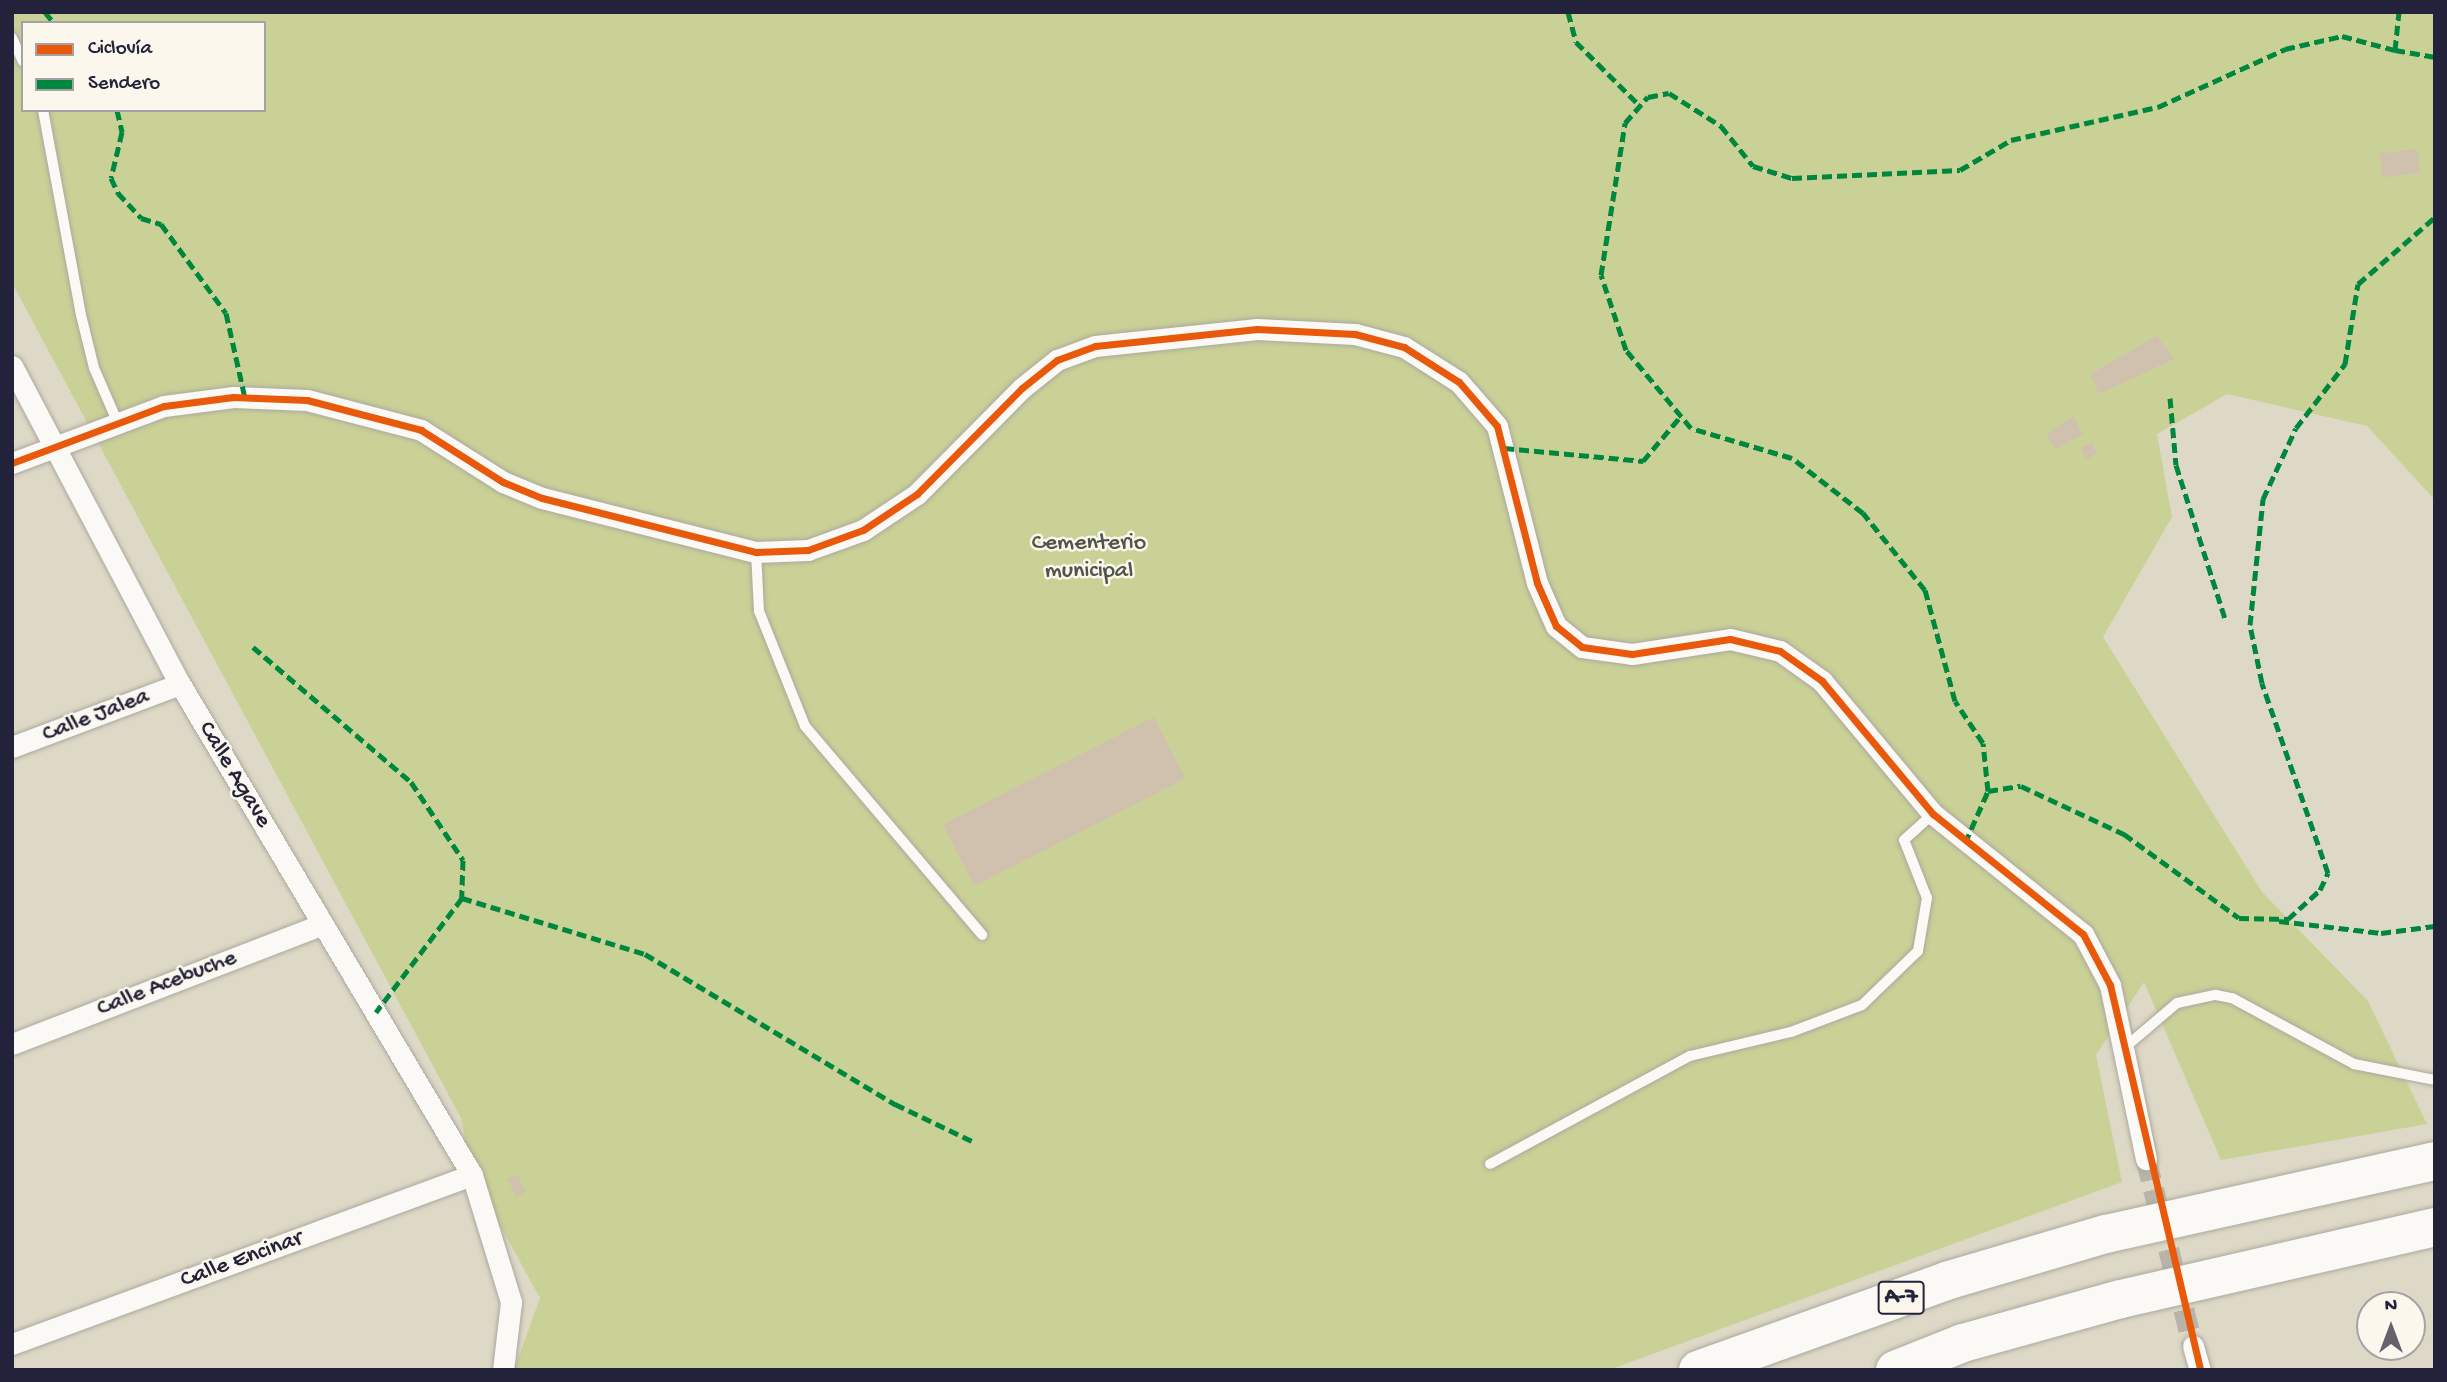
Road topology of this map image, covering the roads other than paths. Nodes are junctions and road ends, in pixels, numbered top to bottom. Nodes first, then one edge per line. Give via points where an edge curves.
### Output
1 (12, 38) edge
2 (21, 58) edge
3 (43, 112) edge
4 (12, 366) edge
5 (117, 421) junction
6 (57, 446) junction
7 (12, 463) edge
8 (756, 552) junction
9 (180, 684) junction
10 (12, 747) edge
11 (1933, 814) junction
12 (323, 923) junction
13 (982, 935) dead end
14 (12, 1044) edge
15 (2123, 1049) junction
16 (2435, 1080) edge
17 (2146, 1159) tunnel mouth
18 (2435, 1161) edge
19 (1490, 1164) dead end
20 (472, 1175) junction
21 (2435, 1227) edge
22 (12, 1345) edge
23 (2193, 1346) tunnel mouth
24 (503, 1370) edge
25 (1698, 1370) edge
26 (1895, 1370) edge
27 (2200, 1370) edge

1 - 2 lane
3 - 5 lane via 81,315 94,368
4 - 6 street, Calle Agave
5 - 6 street
5 - 8 street via 233,397 307,400 372,412 421,430 503,482 542,498
6 - 7 street
6 - 9 street, Calle Agave
8 - 11 street via 807,550 863,530 917,494 1057,359 1095,346 1257,328 1355,334 1404,347 1459,382 1497,426 1536,583 1556,626 1582,647 1632,654 1730,639 1780,651 1822,681
8 - 13 lane via 759,611 805,726
9 - 10 street, Calle Jalea
9 - 12 street, Calle Agave
11 - 15 street via 2083,934 2109,985
11 - 19 lane via 1904,840 1927,898 1918,951 1861,1005 1791,1032 1689,1056
12 - 14 street, Calle Acebuche
12 - 20 street, Calle Agave
15 - 16 lane via 2177,1003 2216,995 2232,998 2354,1064
15 - 17 street
18 - 25 highway, A-7 via 2106,1234 1946,1282
20 - 22 street, Calle Encinar
20 - 24 street, Calle Agave via 511,1302
21 - 26 highway via 2121,1299 1963,1343
23 - 27 street

